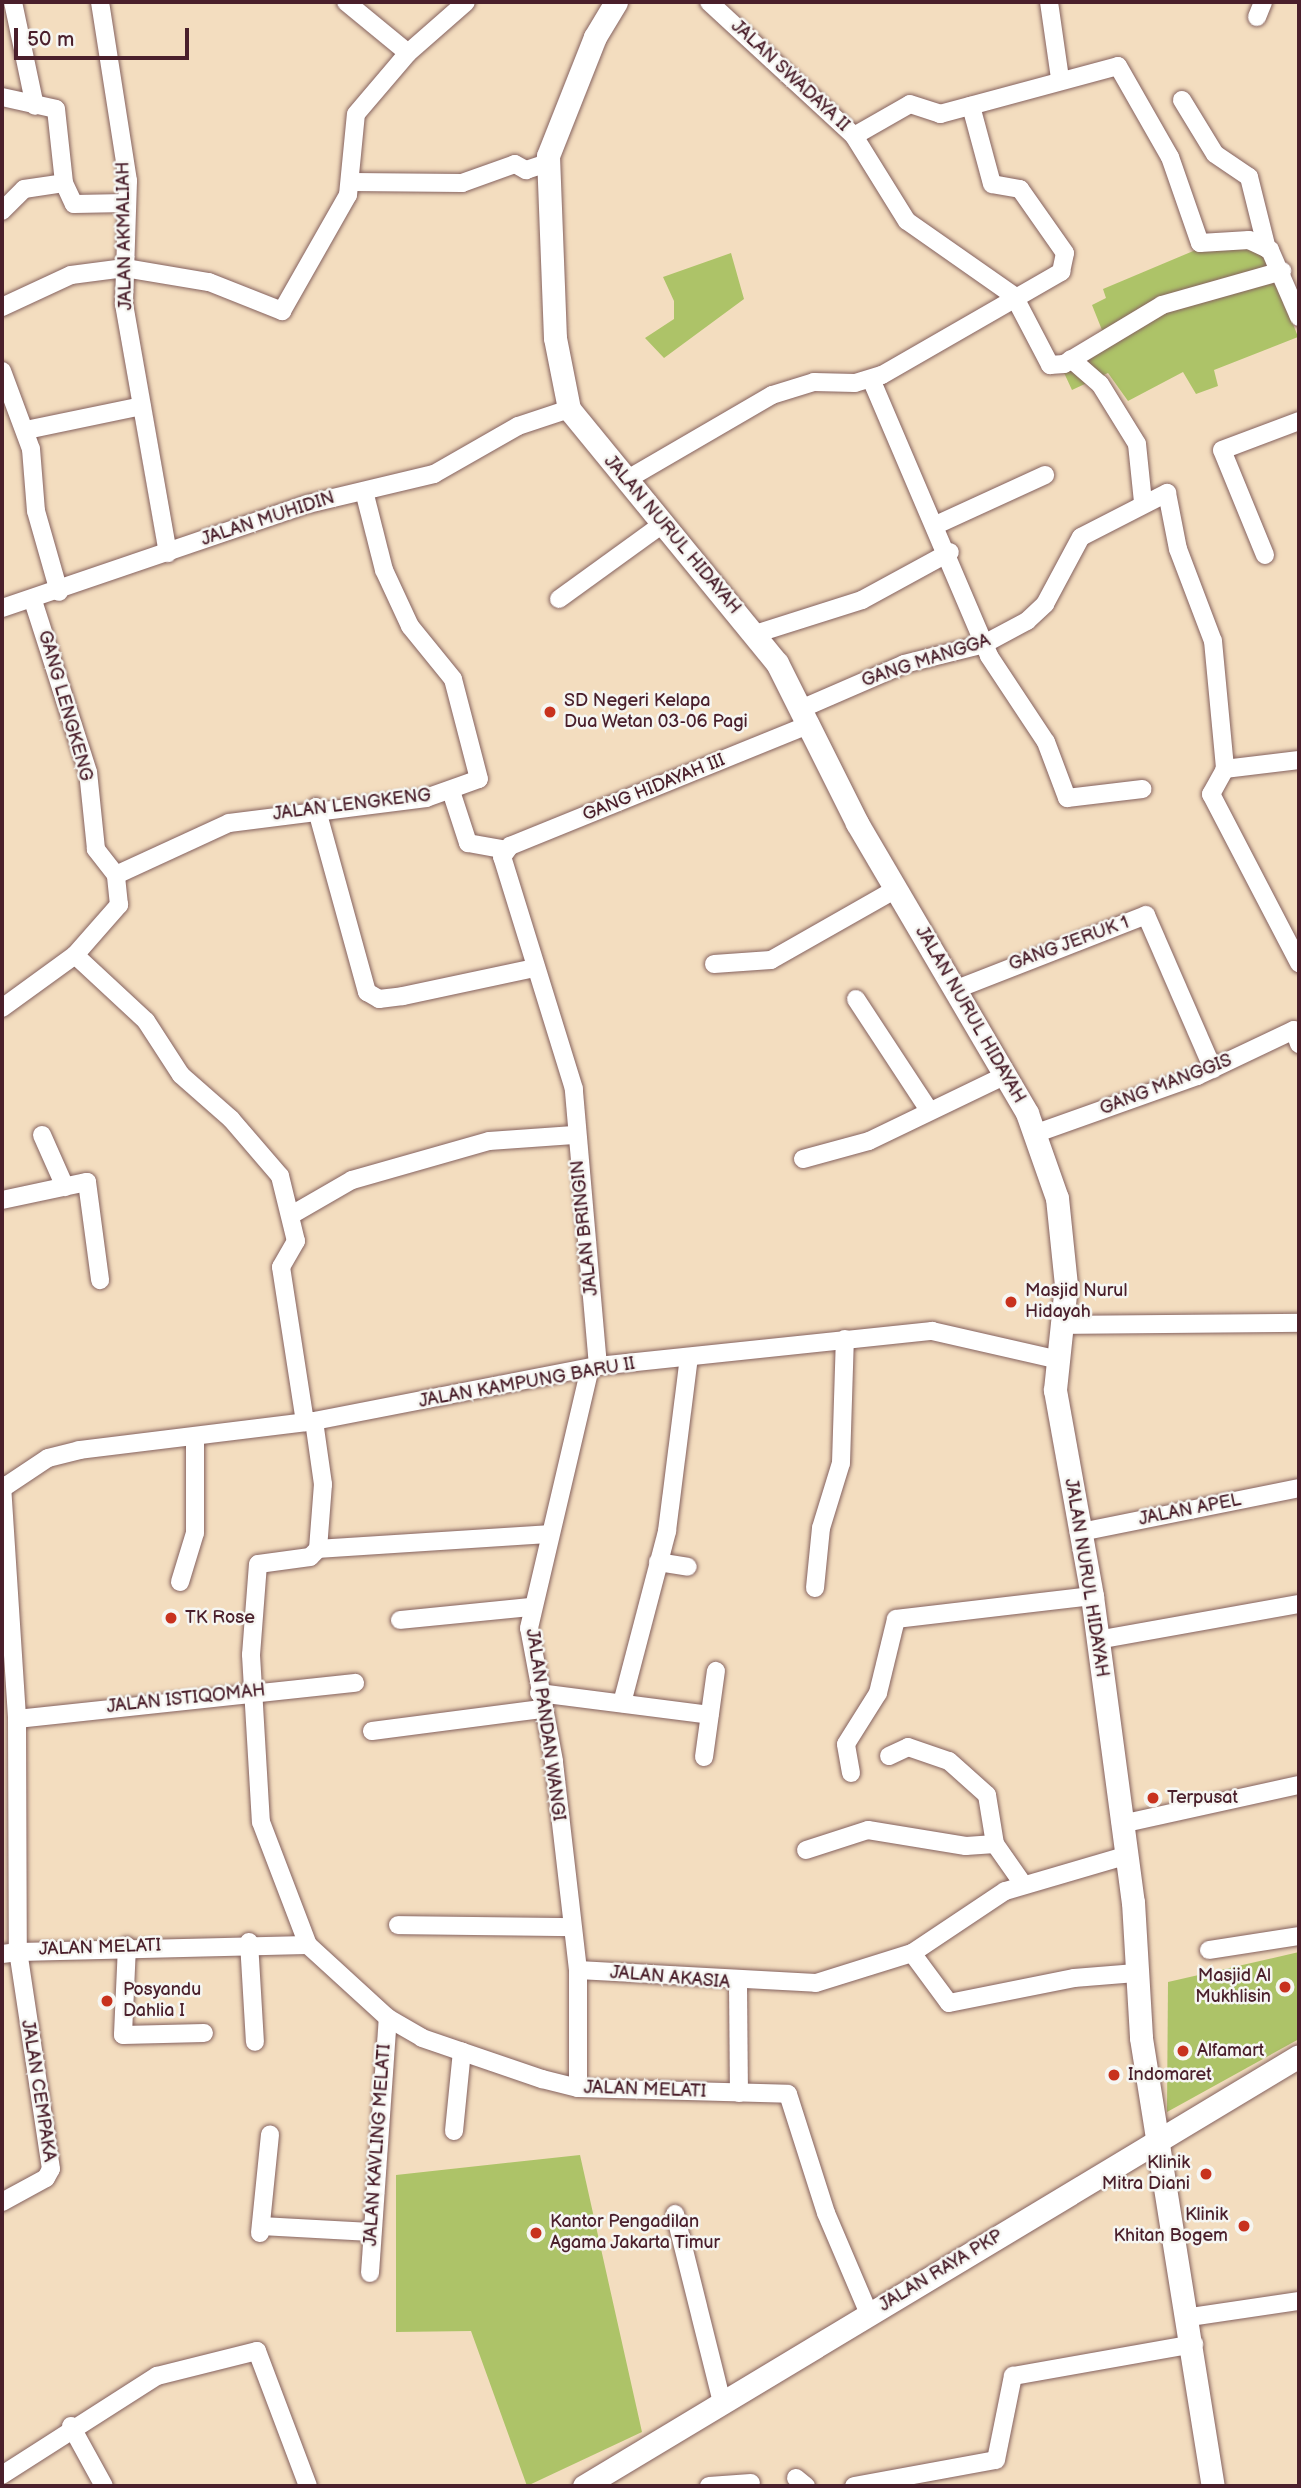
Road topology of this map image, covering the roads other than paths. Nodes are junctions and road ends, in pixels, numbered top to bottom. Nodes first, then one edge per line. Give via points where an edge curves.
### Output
1 (13, 2) edge
2 (100, 2) edge
3 (346, 2) edge
4 (466, 2) edge
5 (616, 2) edge
6 (709, 2) edge
7 (1049, 2) edge
8 (408, 53) junction
9 (1060, 78) junction
10 (2, 97) edge
11 (1182, 100) dead end
12 (35, 106) junction
13 (971, 106) junction
14 (854, 136) junction
15 (548, 163) junction
16 (352, 182) junction
17 (64, 183) junction
18 (127, 203) junction
19 (2, 211) edge
20 (1267, 249) junction
21 (125, 268) junction
22 (1282, 271) junction
23 (1014, 296) junction
24 (2, 307) edge
25 (1299, 317) edge
26 (1071, 359) junction
27 (2, 371) edge
28 (871, 379) junction
29 (142, 406) junction
30 (569, 409) junction
31 (1299, 421) edge
32 (26, 430) junction
33 (1045, 475) dead end
34 (626, 480) junction
35 (364, 491) junction
36 (1143, 502) junction
37 (664, 523) junction
38 (936, 525) junction
39 (950, 552) junction
40 (169, 553) junction
41 (1265, 555) dead end
42 (59, 592) junction
43 (559, 599) dead end
44 (33, 601) junction
45 (2, 608) edge
46 (755, 634) junction
47 (984, 644) junction
48 (806, 716) junction
49 (1299, 760) edge
50 (1225, 769) junction
51 (1142, 789) dead end
52 (451, 791) junction
53 (316, 807) junction
54 (504, 853) junction
55 (116, 875) junction
56 (896, 889) junction
57 (75, 955) junction
58 (1299, 963) edge
59 (714, 964) dead end
60 (535, 968) junction
61 (954, 990) junction
62 (856, 999) dead end
63 (2, 1008) edge
64 (1297, 1034) edge
65 (1213, 1069) junction
66 (1004, 1076) junction
67 (929, 1110) junction
68 (1037, 1133) junction
69 (42, 1135) dead end
70 (573, 1135) junction
71 (803, 1159) dead end
72 (65, 1187) junction
73 (2, 1200) edge
74 (293, 1214) junction
75 (100, 1280) dead end
76 (1299, 1323) edge
77 (1061, 1325) junction
78 (845, 1339) junction
79 (689, 1357) junction
80 (1055, 1359) junction
81 (594, 1367) junction
82 (310, 1421) junction
83 (195, 1437) junction
84 (4, 1486) edge
85 (1299, 1488) edge
86 (1081, 1532) junction
87 (547, 1534) junction
88 (318, 1549) junction
89 (658, 1562) junction
90 (688, 1567) dead end
91 (180, 1582) dead end
92 (815, 1588) dead end
93 (1092, 1596) junction
94 (1299, 1604) edge
95 (531, 1607) junction
96 (400, 1620) dead end
97 (1097, 1640) junction
98 (716, 1671) dead end
99 (355, 1682) dead end
100 (251, 1692) junction
101 (540, 1701) junction
102 (622, 1703) junction
103 (710, 1715) junction
104 (17, 1719) junction
105 (372, 1731) dead end
106 (889, 1756) dead end
107 (704, 1758) dead end
108 (851, 1773) dead end
109 (1299, 1785) edge
110 (1121, 1824) junction
111 (995, 1844) junction
112 (806, 1850) dead end
113 (1125, 1856) junction
114 (1023, 1884) junction
115 (398, 1925) dead end
116 (570, 1927) junction
117 (1299, 1936) edge
118 (249, 1942) junction
119 (308, 1945) junction
120 (127, 1946) junction
121 (1209, 1950) dead end
122 (10, 1953) edge
123 (912, 1953) junction
124 (578, 1970) junction
125 (1136, 1973) junction
126 (738, 1983) junction
127 (388, 2018) junction
128 (204, 2033) dead end
129 (255, 2042) dead end
130 (461, 2051) junction
131 (1299, 2056) edge
132 (578, 2088) junction
133 (739, 2093) junction
134 (454, 2132) dead end
135 (270, 2135) dead end
136 (1162, 2139) junction
137 (2, 2202) edge
138 (675, 2214) dead end
139 (371, 2232) junction
140 (370, 2273) dead end
141 (1299, 2301) edge
142 (869, 2314) junction
143 (1190, 2317) junction
144 (1194, 2344) junction
145 (722, 2403) junction
146 (71, 2426) junction
147 (2, 2475) edge
148 (751, 2483) dead end
149 (104, 2486) edge
150 (308, 2486) edge
151 (584, 2486) edge
152 (709, 2486) edge
153 (854, 2486) edge
154 (1213, 2486) edge

1 - 12 street
2 - 18 street, JALAN AKMALIAH
3 - 8 street
4 - 8 street
5 - 15 street, JALAN NURUL HIDAYAH via 595,37
6 - 14 street, JALAN SWADAYA II
7 - 9 street
8 - 16 street via 352,123
9 - 13 street
9 - 20 street via 1118,66 1170,158 1200,243 1249,240
10 - 12 street
11 - 20 street via 1215,154 1249,177
12 - 17 street via 54,107 59,114
13 - 14 street via 940,114 910,104
13 - 23 street via 992,184 1020,189 1068,260 1061,272
14 - 23 street, JALAN SWADAYA II via 907,221
15 - 16 street via 526,170 515,164 462,183
15 - 30 street, JALAN NURUL HIDAYAH via 555,338
16 - 21 street via 282,311 209,282
17 - 18 street via 74,204
17 - 19 street via 24,189
18 - 21 street, JALAN AKMALIAH
20 - 22 street
21 - 24 street via 71,275
21 - 29 street, JALAN AKMALIAH via 124,304
22 - 25 street
22 - 26 street via 1162,305
23 - 26 street via 1045,361 1057,367
23 - 28 street
26 - 36 street via 1100,384 1137,444
27 - 32 street
28 - 34 street via 814,382 772,395
28 - 38 street via 919,501
29 - 32 street
29 - 40 street, JALAN AKMALIAH
30 - 34 street, JALAN NURUL HIDAYAH
30 - 35 street, JALAN MUHIDIN via 518,426 433,474
31 - 41 street via 1222,450
32 - 42 street via 41,538
33 - 38 street
34 - 37 street, JALAN NURUL HIDAYAH
35 - 40 street, JALAN MUHIDIN via 308,503
35 - 52 street, JALAN LENGKENG via 376,548 429,656 453,679 480,771 473,786
36 - 47 street, GANG MANGGA via 1081,537 1038,612
36 - 50 street, GANG MANGGA via 1167,493 1178,549 1202,604 1222,695
37 - 43 street
37 - 46 street, JALAN NURUL HIDAYAH
38 - 39 street
39 - 46 street via 862,600
39 - 47 street
40 - 42 street, JALAN MUHIDIN
42 - 44 street, JALAN MUHIDIN
44 - 45 street, JALAN MUHIDIN
44 - 55 street, GANG LENGKENG via 88,772 96,849
46 - 48 street, JALAN NURUL HIDAYAH
47 - 48 street, GANG MANGGA via 904,664
47 - 51 street via 1046,742 1071,801
48 - 54 street, GANG HIDAYAH III
48 - 56 street, JALAN NURUL HIDAYAH
49 - 50 street
50 - 58 street via 1212,802
52 - 53 street, JALAN LENGKENG
52 - 54 street via 468,843
53 - 55 street, JALAN LENGKENG via 229,823
53 - 60 street via 367,992 379,999 403,996
54 - 60 street, JALAN BRINGIN
55 - 57 street via 118,911
56 - 59 street via 771,960
56 - 61 street, JALAN NURUL HIDAYAH
57 - 63 street
57 - 74 street via 146,1021 181,1075 262,1151 280,1176
60 - 70 street, JALAN BRINGIN via 574,1089
61 - 65 street, GANG JERUK 1 via 1146,915
61 - 66 street, JALAN NURUL HIDAYAH
62 - 67 street
64 - 65 street, GANG MANGGIS
65 - 68 street, GANG MANGGIS
66 - 67 street
66 - 68 street, JALAN NURUL HIDAYAH
67 - 71 street via 869,1142
68 - 77 street, JALAN NURUL HIDAYAH via 1065,1241
69 - 72 street
70 - 74 street via 489,1140 352,1180
70 - 81 street, JALAN BRINGIN
72 - 73 street
72 - 75 street via 87,1182
74 - 82 street via 296,1241 281,1267
76 - 77 street
77 - 80 street, JALAN NURUL HIDAYAH
78 - 79 street, JALAN KAMPUNG BARU II
78 - 80 street, JALAN KAMPUNG BARU II via 932,1331
78 - 92 street via 841,1463 821,1528
79 - 81 street, JALAN KAMPUNG BARU II
79 - 89 street
80 - 86 street, JALAN NURUL HIDAYAH
81 - 82 street, JALAN KAMPUNG BARU II
81 - 87 street, JALAN PANDAN WANGI
82 - 83 street, JALAN KAMPUNG BARU II
82 - 88 street via 323,1484
83 - 84 street, JALAN KAMPUNG BARU II via 79,1450 48,1458
83 - 91 street via 195,1532
84 - 104 street
85 - 86 street, JALAN APEL
86 - 93 street, JALAN NURUL HIDAYAH
87 - 88 street
87 - 95 street, JALAN PANDAN WANGI
88 - 100 street, JALAN MELATI via 310,1557 258,1564
89 - 90 street
89 - 102 street
93 - 97 street, JALAN NURUL HIDAYAH
93 - 108 street via 900,1616 888,1638 875,1700 849,1735
94 - 97 street
95 - 96 street
95 - 101 street, JALAN PANDAN WANGI
97 - 110 street, JALAN NURUL HIDAYAH
98 - 103 street
99 - 100 street, JALAN ISTIQOMAH
100 - 104 street, JALAN ISTIQOMAH
100 - 119 street, JALAN MELATI via 261,1822
101 - 102 street
101 - 105 street
101 - 116 street, JALAN PANDAN WANGI via 554,1761
102 - 103 street
103 - 107 street
104 - 122 street
106 - 111 street via 908,1747 949,1761 987,1795
109 - 110 street
110 - 113 street, JALAN NURUL HIDAYAH
111 - 112 street via 966,1846 868,1830
111 - 114 street
113 - 114 street
113 - 125 street, JALAN NURUL HIDAYAH
114 - 123 street via 951,1922
115 - 116 street
116 - 124 street, JALAN PANDAN WANGI
117 - 121 street
118 - 119 street, JALAN MELATI
118 - 120 street, JALAN MELATI
118 - 129 street
119 - 127 street, JALAN MELATI
120 - 122 street, JALAN MELATI
120 - 128 street via 122,2035
122 - 137 street, JALAN CEMPAKA via 51,2169 47,2178
123 - 125 street via 949,2003 1074,1978
123 - 126 street via 816,1983
124 - 126 street, JALAN AKASIA
124 - 132 street, JALAN PANDAN WANGI
125 - 136 street, JALAN NURUL HIDAYAH
126 - 133 street, JALAN AKASIA
127 - 130 street, JALAN MELATI
127 - 139 street, JALAN KAVLING MELATI
130 - 132 street, JALAN MELATI
130 - 134 street
131 - 136 street, JALAN RAYA PKP
132 - 133 street, JALAN MELATI
133 - 142 street, JALAN MELATI via 792,2097 825,2213
135 - 139 street via 260,2230
136 - 142 street, JALAN RAYA PKP
136 - 143 street, JALAN NURUL HIDAYAH
138 - 145 street
139 - 140 street, JALAN KAVLING MELATI
141 - 143 street
142 - 145 street, JALAN RAYA PKP
143 - 144 street, JALAN NURUL HIDAYAH
144 - 153 street via 1013,2376 996,2460
144 - 154 street, JALAN NURUL HIDAYAH
145 - 151 street, JALAN RAYA PKP
146 - 147 street
146 - 149 street
146 - 150 street via 157,2376 257,2351
148 - 152 street

